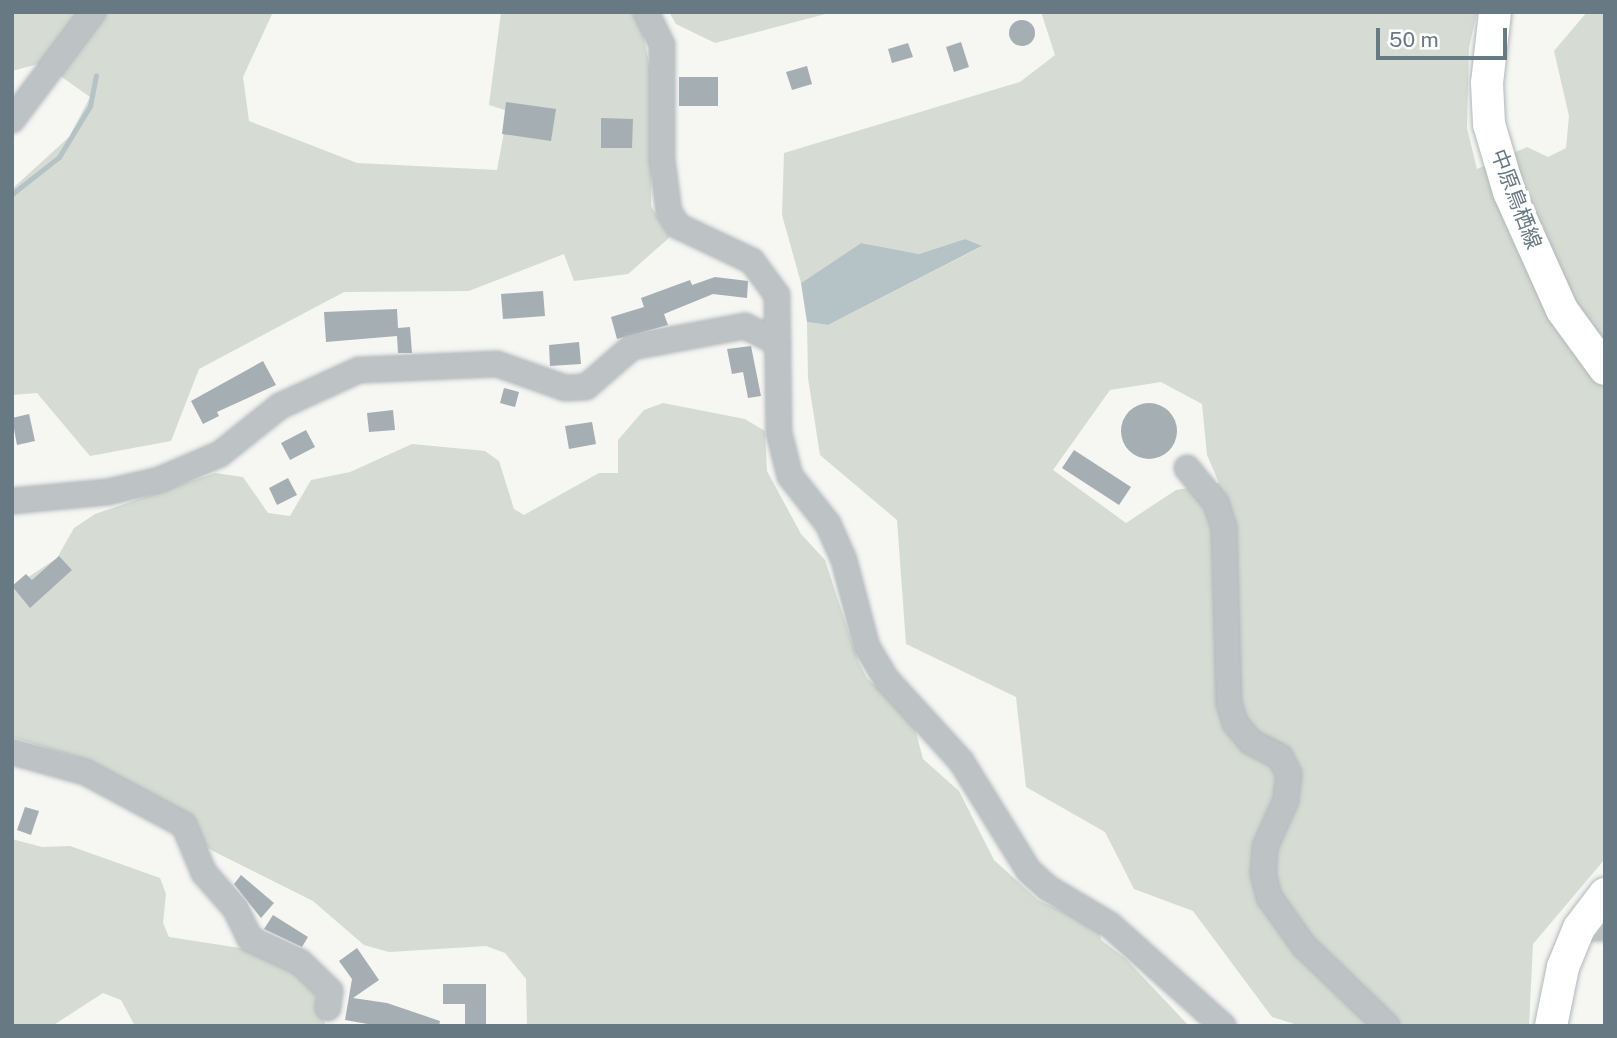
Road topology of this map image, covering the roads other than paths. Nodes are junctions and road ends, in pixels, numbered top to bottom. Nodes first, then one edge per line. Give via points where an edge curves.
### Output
1 (93, 12) edge
2 (646, 12) edge
3 (1495, 12) edge
4 (12, 120) edge
5 (778, 343) junction
6 (1605, 369) edge
7 (1187, 468) dead end
8 (12, 501) edge
9 (12, 752) edge
10 (1605, 894) edge
11 (1592, 928) edge
12 (328, 1008) dead end
13 (1223, 1026) edge
14 (1387, 1026) edge
15 (1551, 1026) edge

1 - 4 street
2 - 5 street via 662,45 662,159 669,212 678,226 752,261 768,277 776,295
3 - 6 main road, 中原鳥栖線 via 1487,83 1489,124 1509,192 1562,310
5 - 8 street via 745,326 632,347 586,387 565,388 496,364 359,370 280,406 219,454 159,480 108,492
5 - 13 street via 779,433 790,476 828,524 844,560 867,647 887,680 961,761 1029,870 1048,888 1111,926
7 - 14 street via 1216,503 1224,527 1229,703 1235,723 1251,742 1280,757 1289,774 1286,800 1265,847 1263,873 1269,897 1304,946
9 - 12 street via 86,772 184,825 204,873 235,908 250,939 300,962 330,991
10 - 11 main road
11 - 15 main road via 1563,967

